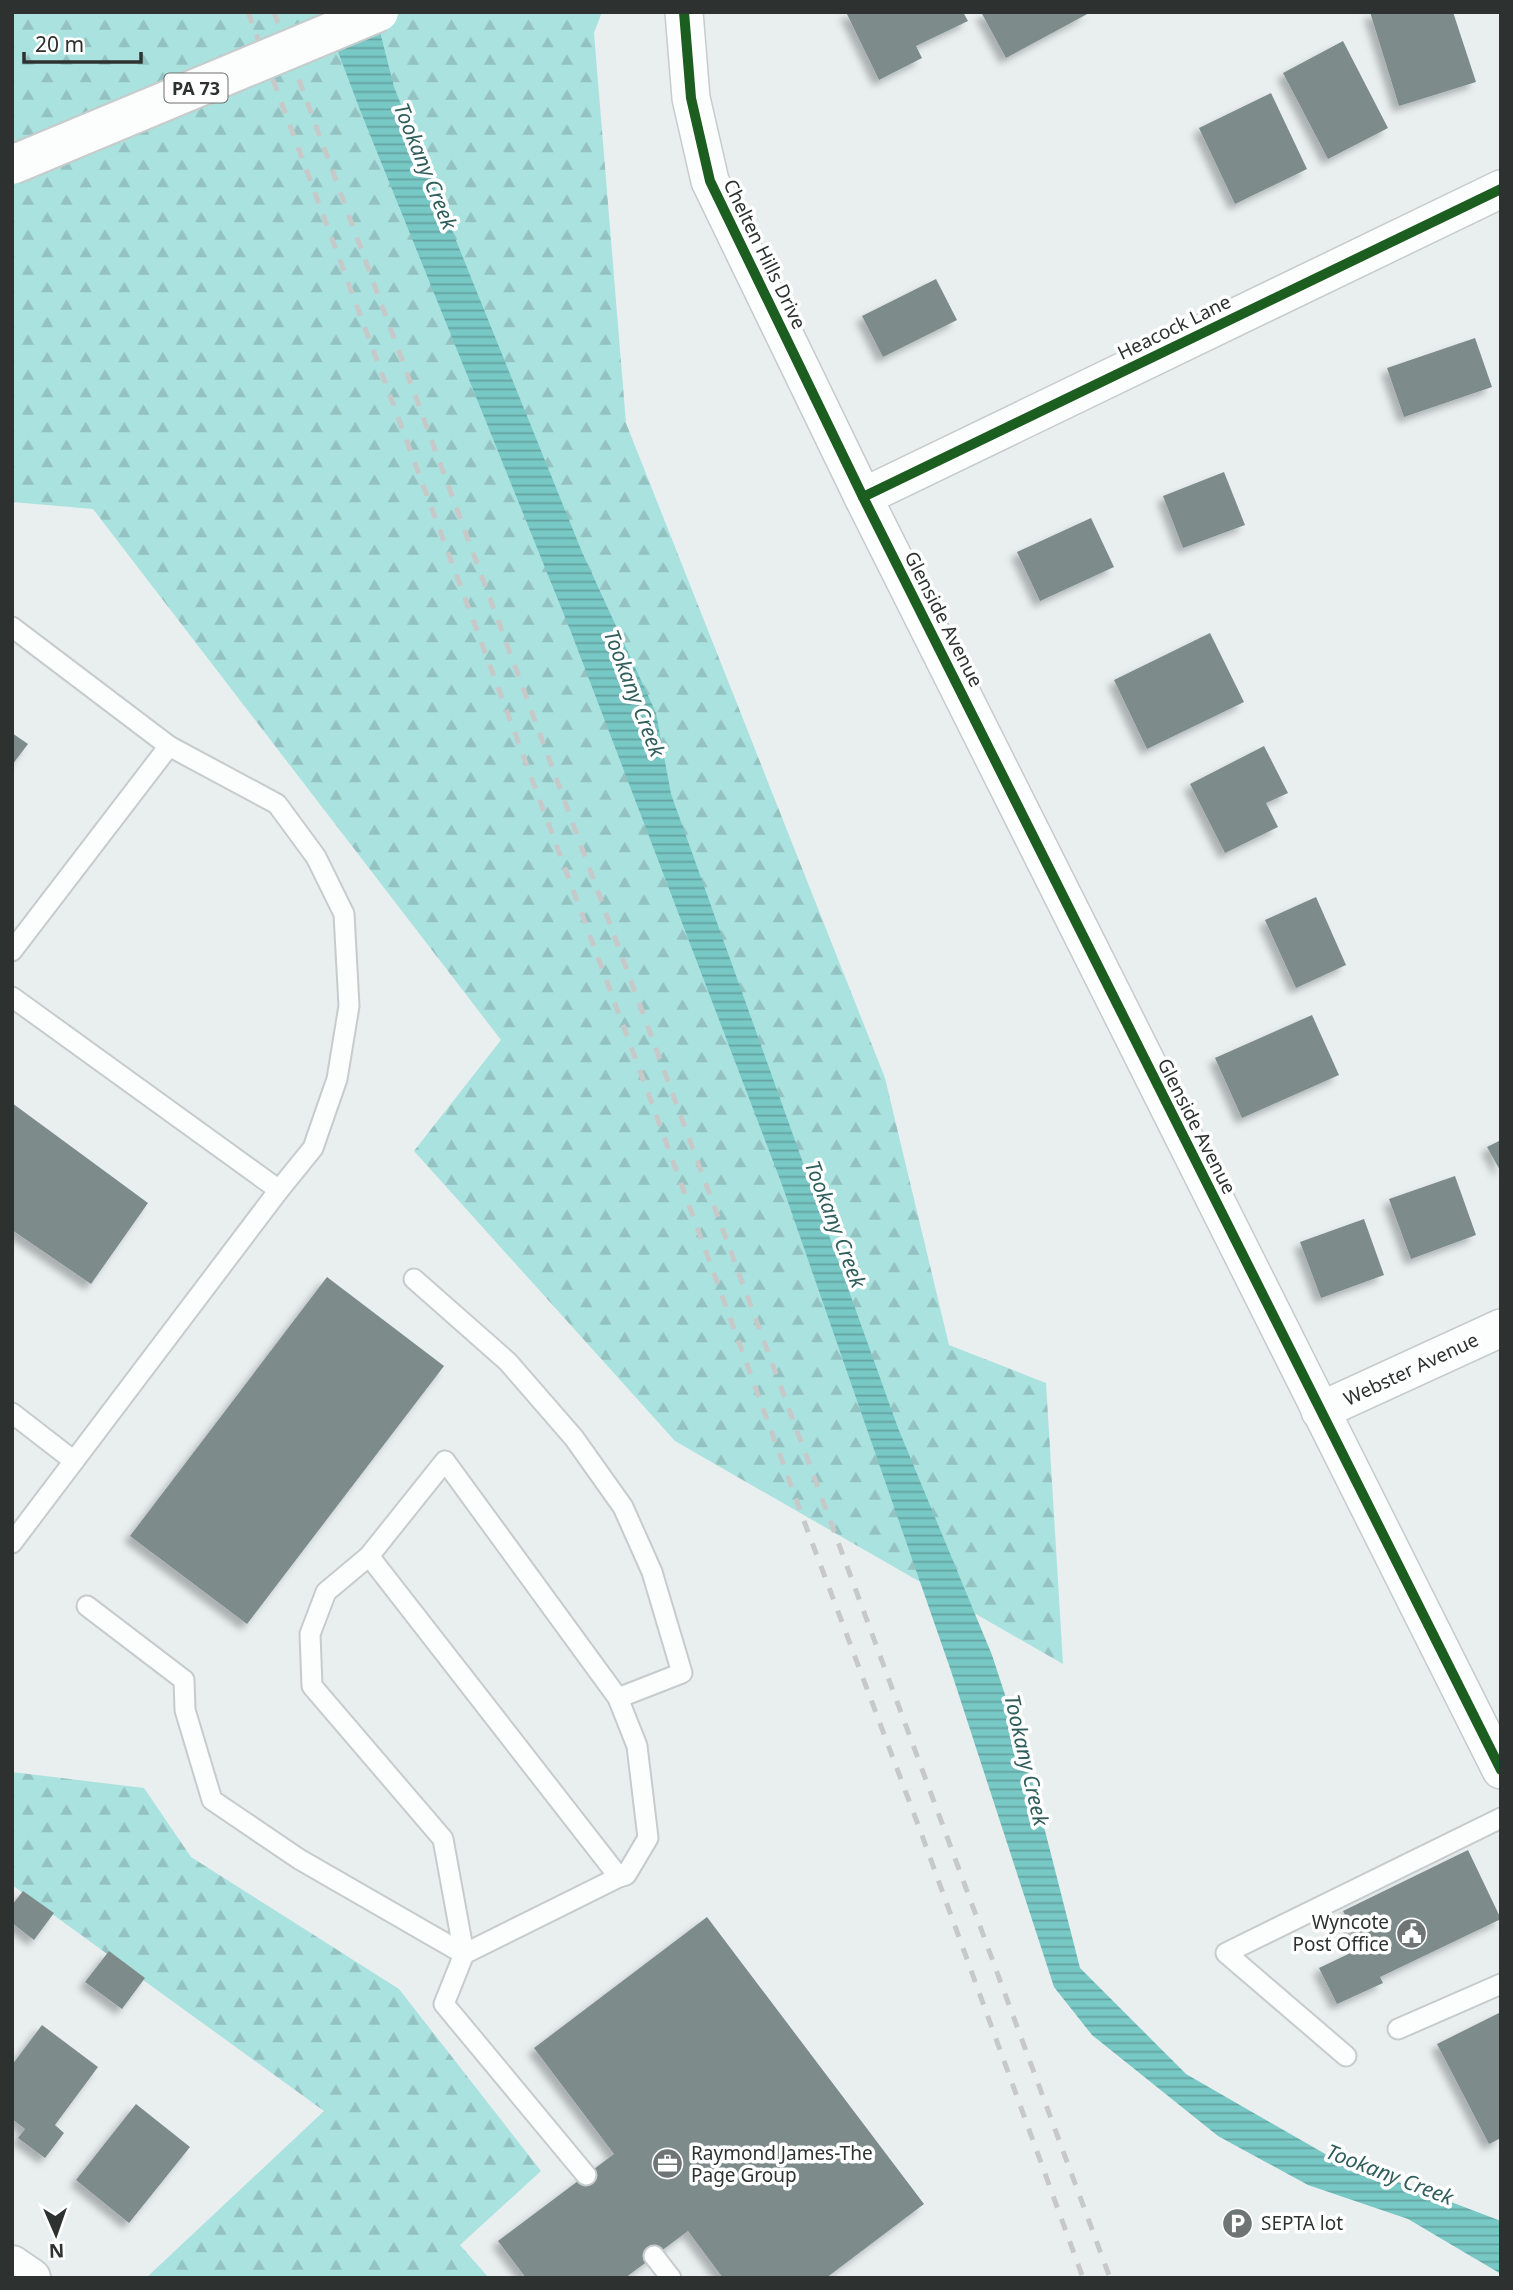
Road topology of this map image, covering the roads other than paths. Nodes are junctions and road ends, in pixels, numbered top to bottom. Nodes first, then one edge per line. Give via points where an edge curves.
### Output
1 (379, 12) edge
2 (684, 12) edge
3 (12, 165) edge
4 (1501, 189) edge
5 (863, 496) junction
6 (12, 627) edge
7 (169, 746) junction
8 (12, 951) edge
9 (12, 997) edge
10 (279, 1190) junction
11 (414, 1279) dead end
12 (1501, 1328) edge
13 (1320, 1410) junction
14 (12, 1413) edge
15 (74, 1461) junction
16 (12, 1543) edge
17 (369, 1556) junction
18 (87, 1606) dead end
19 (618, 1698) junction
20 (1501, 1770) edge
21 (1501, 1818) edge
22 (619, 1877) junction
23 (464, 1954) junction
24 (1501, 1984) edge
25 (1398, 2029) dead end
26 (1346, 2056) dead end
27 (586, 2175) dead end
28 (654, 2256) dead end
29 (12, 2265) edge
30 (31, 2278) edge
31 (671, 2278) edge

1 - 3 main road, PA 73, bridge
2 - 5 street, Chelten Hills Drive via 691,98 710,181
4 - 5 street, Heacock Lane
5 - 13 street, Glenside Avenue
6 - 7 lane
7 - 8 lane
7 - 10 lane via 277,804 316,857 344,915 349,1006 337,1079 313,1148
9 - 10 lane
10 - 15 lane
11 - 19 lane via 508,1362 574,1438 623,1507 652,1572 682,1673
12 - 13 street, Webster Avenue
13 - 20 street, Glenside Avenue
14 - 15 lane
15 - 16 lane
17 - 19 lane via 444,1461
17 - 22 lane
17 - 23 lane via 326,1592 310,1634 312,1686 443,1839
18 - 23 lane via 184,1680 186,1710 212,1800 299,1859
19 - 22 lane via 637,1746 648,1838 626,1875
21 - 26 lane via 1226,1953
22 - 23 lane
23 - 27 lane via 444,2004
24 - 25 lane
28 - 31 lane
29 - 30 main road

